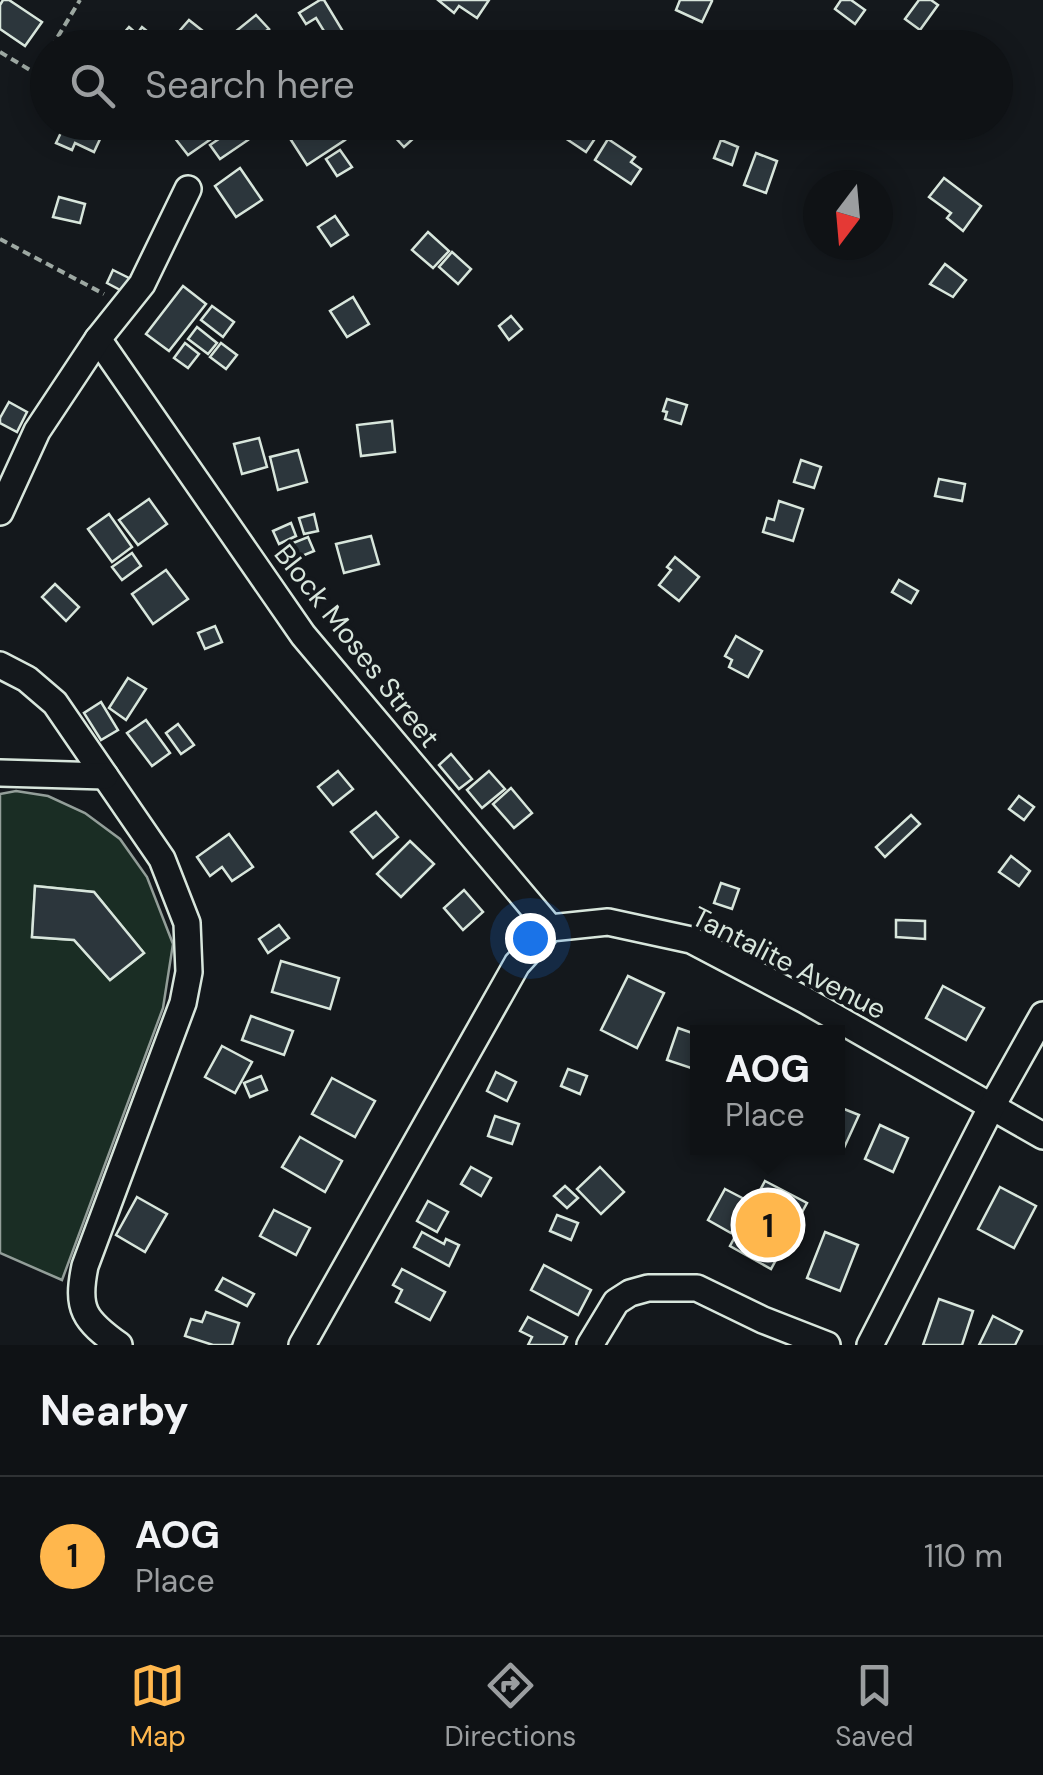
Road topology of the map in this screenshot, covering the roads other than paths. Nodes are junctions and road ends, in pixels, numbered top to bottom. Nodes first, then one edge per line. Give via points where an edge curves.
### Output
1 (188, 189) dead end
2 (98, 340) junction
3 (0, 512) edge
4 (0, 665) edge
5 (0, 773) edge
6 (105, 776) junction
7 (550, 928) junction
8 (1043, 1015) edge
9 (992, 1106) junction
10 (1043, 1136) edge
11 (120, 1345) edge
12 (302, 1345) edge
13 (590, 1345) edge
14 (827, 1345) edge
15 (870, 1345) edge

1 - 2 street via 142,284
2 - 3 street via 36,430
2 - 7 street, Block Moses Street via 303,635
4 - 6 street via 55,704
5 - 6 street
6 - 11 street via 162,859 188,922 183,1003 80,1290 96,1329
7 - 9 street, Tantalite Avenue via 608,922 691,940
7 - 12 street via 517,964
8 - 9 street
9 - 10 street, Tantalite Avenue
9 - 15 street
13 - 14 street via 616,1302 630,1293 697,1288

